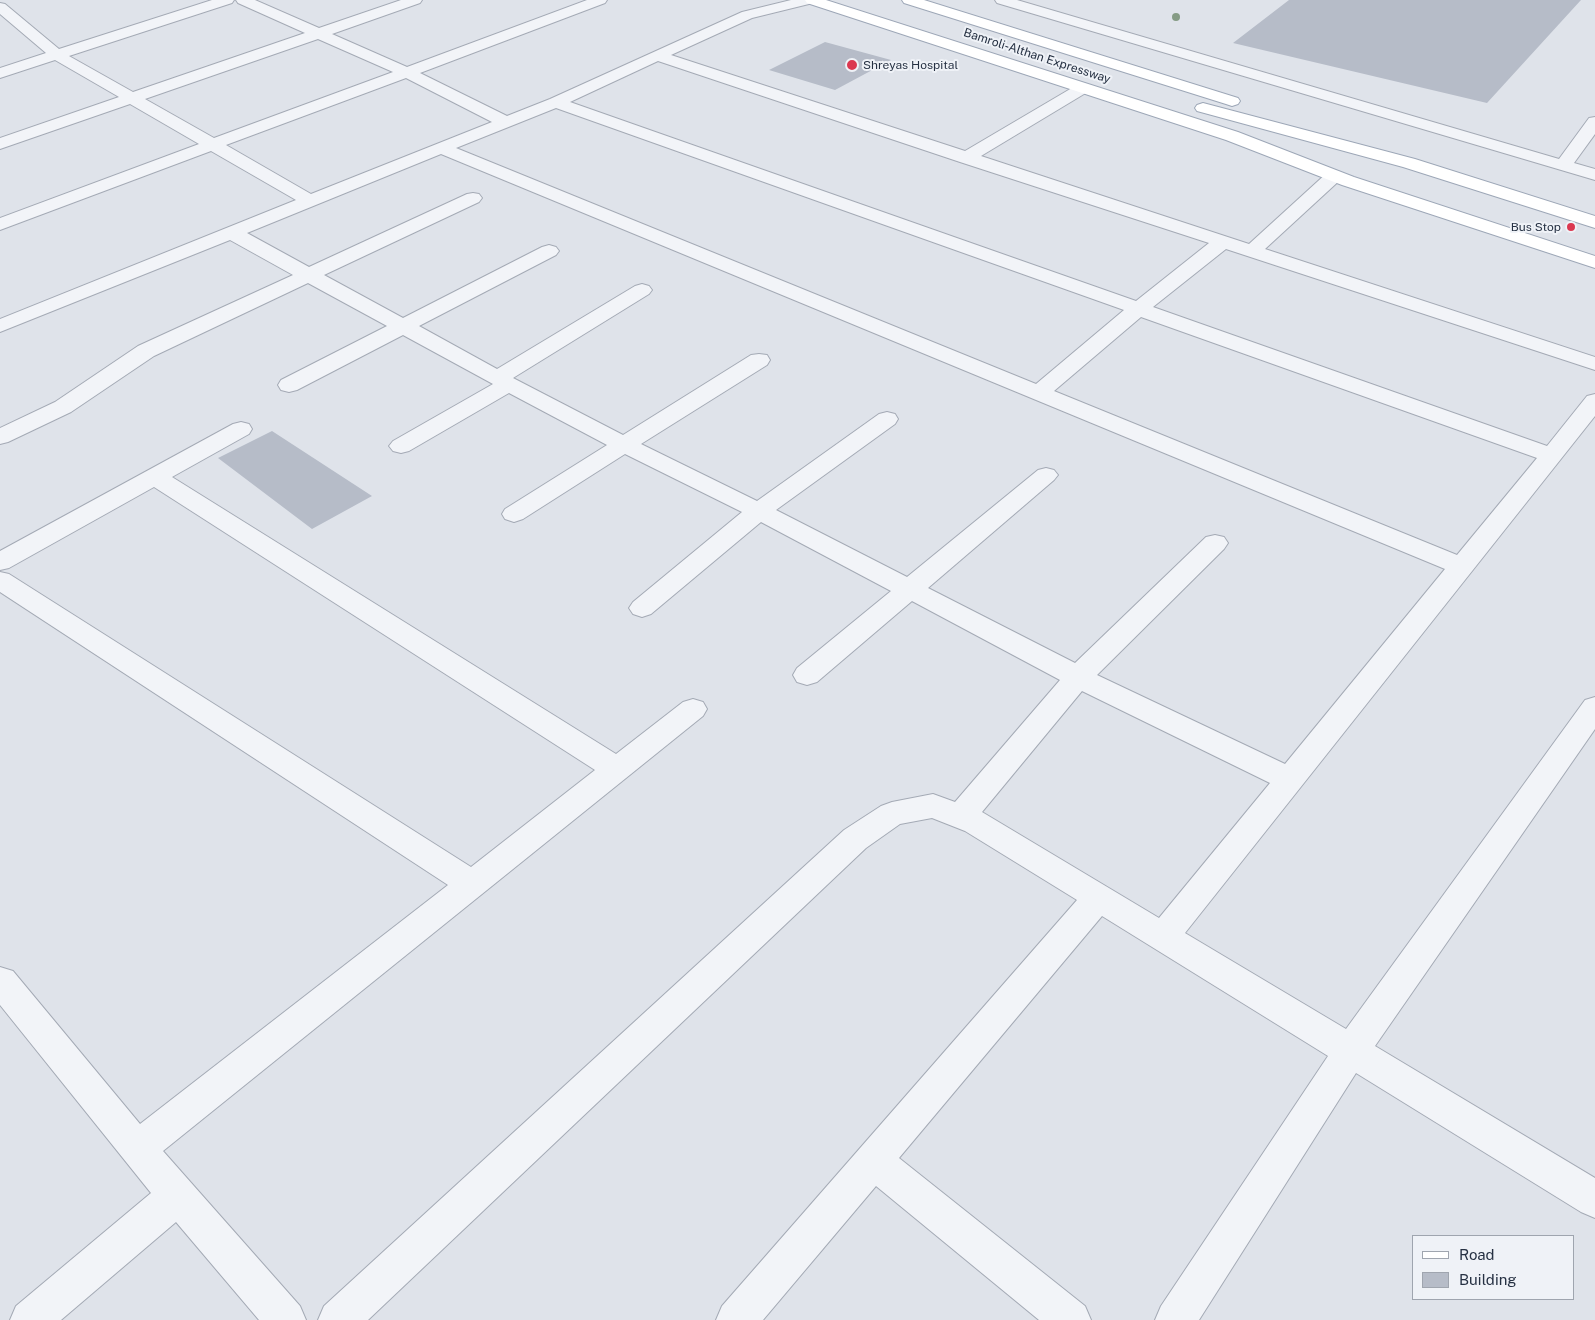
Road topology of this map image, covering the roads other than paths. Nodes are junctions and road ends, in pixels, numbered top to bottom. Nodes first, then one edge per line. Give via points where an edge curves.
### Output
1 (227, 0) edge
2 (243, 0) edge
3 (415, 0) edge
4 (600, 0) edge
5 (760, 0) edge
6 (808, 0) edge
7 (812, 0) edge
8 (1002, 0) edge
9 (904, 6) edge
10 (3, 14) edge
11 (747, 15) junction
12 (320, 33) junction
13 (57, 55) junction
14 (658, 56) junction
15 (1042, 57) dead end
16 (406, 72) junction
17 (0, 73) edge
18 (1083, 88) junction
19 (134, 98) junction
20 (556, 102) junction
21 (1185, 103) dead end
22 (1213, 112) junction
23 (506, 122) junction
24 (1595, 122) edge
25 (0, 144) edge
26 (213, 144) junction
27 (1587, 147) edge
28 (441, 148) junction
29 (966, 158) junction
30 (1564, 165) junction
31 (1595, 175) edge
32 (1334, 176) junction
33 (473, 198) dead end
34 (310, 201) junction
35 (1595, 208) edge
36 (1595, 222) edge
37 (0, 224) edge
38 (232, 232) junction
39 (1222, 242) junction
40 (1595, 246) edge
41 (549, 251) dead end
42 (1251, 252) junction
43 (1595, 262) edge
44 (309, 274) junction
45 (642, 290) dead end
46 (1138, 309) junction
47 (0, 326) edge
48 (404, 327) junction
49 (759, 360) dead end
50 (1595, 364) edge
51 (503, 381) junction
52 (289, 385) dead end
53 (1039, 393) junction
54 (1595, 401) edge
55 (887, 419) dead end
56 (240, 429) dead end
57 (0, 438) edge
58 (624, 445) junction
59 (402, 446) dead end
60 (1551, 455) junction
61 (1046, 475) dead end
62 (155, 477) junction
63 (759, 511) junction
64 (514, 514) dead end
65 (1215, 542) dead end
66 (0, 562) edge
67 (1461, 566) junction
68 (0, 580) edge
69 (909, 590) junction
70 (642, 608) dead end
71 (807, 675) dead end
72 (1078, 677) junction
73 (1595, 707) edge
74 (693, 709) dead end
75 (618, 769) junction
76 (1289, 779) junction
77 (960, 817) junction
78 (472, 884) junction
79 (1099, 897) junction
80 (1163, 937) junction
81 (1, 981) edge
82 (1350, 1051) junction
83 (137, 1148) junction
84 (873, 1160) junction
85 (177, 1196) junction
86 (1595, 1199) edge
87 (30, 1320) edge
88 (286, 1320) edge
89 (338, 1320) edge
90 (736, 1320) edge
91 (1071, 1320) edge
92 (1176, 1320) edge

1 - 13 street
2 - 12 street
3 - 12 street
4 - 16 street
5 - 11 street
6 - 11 street
7 - 18 main road
8 - 30 street
9 - 15 main road, Bamroli-Althan Expressway
9 - 35 main road via 1420,153
10 - 13 street
11 - 14 street
12 - 16 street
12 - 19 street
13 - 17 street
13 - 19 street
14 - 20 street
14 - 29 street
16 - 23 street
16 - 26 street
18 - 29 street
18 - 32 main road via 1232,136
19 - 25 street
19 - 26 street
20 - 23 street
20 - 46 street
21 - 22 main road
22 - 36 main road via 1409,163
22 - 40 main road via 1384,178
23 - 28 street
24 - 27 street
26 - 34 street
26 - 37 street
27 - 30 street
28 - 34 street
28 - 53 street
29 - 39 street
30 - 31 street
32 - 42 street
32 - 43 main road
33 - 44 street
34 - 38 street
38 - 44 street
38 - 47 street
39 - 42 street
39 - 46 street
41 - 48 street
42 - 50 street
44 - 48 street
44 - 57 street via 146,351 63,406
45 - 51 street
46 - 53 street
46 - 60 street
48 - 51 street
48 - 52 street
49 - 58 street
51 - 58 street
51 - 59 street
53 - 67 street
54 - 60 street
55 - 63 street
56 - 62 street
58 - 63 street
58 - 64 street
60 - 67 street
61 - 69 street
62 - 66 street
62 - 75 street
63 - 69 street
63 - 70 street
65 - 72 street
67 - 76 street
68 - 78 street
69 - 71 street
69 - 72 street
72 - 76 street
72 - 77 street
73 - 82 street
74 - 75 street
75 - 78 street
76 - 80 street
77 - 79 street via 976,823
77 - 89 street via 933,806 892,814 855,839
78 - 83 street
79 - 80 street
79 - 84 street
80 - 82 street
81 - 83 street
82 - 86 street
82 - 92 street
83 - 85 street
84 - 90 street
84 - 91 street
85 - 87 street
85 - 88 street

